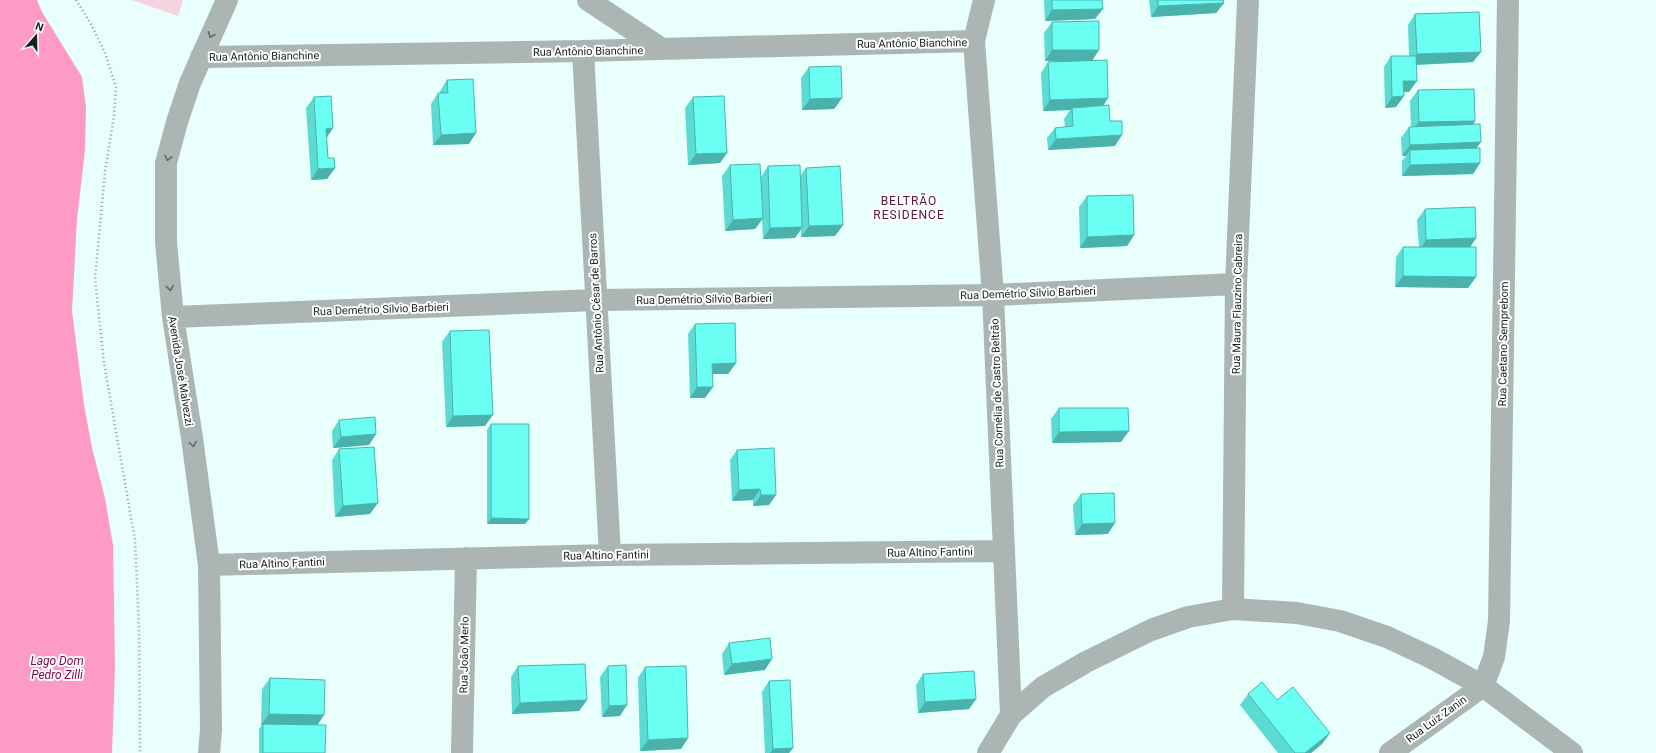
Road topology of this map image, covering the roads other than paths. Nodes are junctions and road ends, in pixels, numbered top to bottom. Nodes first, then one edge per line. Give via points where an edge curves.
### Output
1 (227, 0) edge
2 (588, 0) edge
3 (984, 0) edge
4 (1248, 0) edge
5 (1508, 0) edge
6 (974, 41) junction
7 (662, 49) junction
8 (583, 51) junction
9 (201, 56) junction
10 (1236, 284) junction
11 (993, 295) junction
12 (595, 300) junction
13 (173, 317) junction
14 (1003, 551) junction
15 (610, 555) junction
16 (466, 558) junction
17 (209, 565) junction
18 (1233, 609) junction
19 (1483, 686) junction
20 (1011, 715) junction
21 (209, 753) edge
22 (462, 753) edge
23 (988, 753) edge
24 (1390, 753) edge
25 (1572, 753) edge

1 -> 9 street, Avenida José Malvezzi
2 - 7 street
3 - 6 street, Rua Cornélia de Castro Beltrão
4 - 10 street, Rua Maura Flauzino Cabreira
5 - 19 street, Rua Caetano Semprebom via 1499,621 1494,657
6 - 7 street, Rua Antônio Bianchine
6 - 11 street, Rua Cornélia de Castro Beltrão
7 - 8 street, Rua Antônio Bianchine
8 - 9 street, Rua Antônio Bianchine
8 - 12 street, Rua Antônio César de Barros
9 -> 13 street, Avenida José Malvezzi via 177,122 166,163 166,242
10 - 11 street, Rua Demétrio Sílvio Barbieri
10 - 18 street, Rua Maura Flauzino Cabreira
11 - 12 street, Rua Demétrio Sílvio Barbieri
11 - 14 street, Rua Cornélia de Castro Beltrão
12 - 13 street, Rua Demétrio Sílvio Barbieri
12 - 15 street, Rua Antônio César de Barros
13 -> 17 street, Avenida José Malvezzi
14 - 15 street, Rua Altino Fantini
14 - 20 street, Rua Cornélia de Castro Beltrão
15 - 16 street, Rua Altino Fantini
16 - 17 street, Rua Altino Fantini
16 - 22 street, Rua João Merlo
17 - 21 street, Avenida José Malvezzi
18 - 19 street via 1298,613 1340,621 1393,640
18 - 20 street via 1188,617 1151,630 1086,662 1043,687
19 - 24 street, Rua Luiz Zanin
19 - 25 street
20 - 23 street

